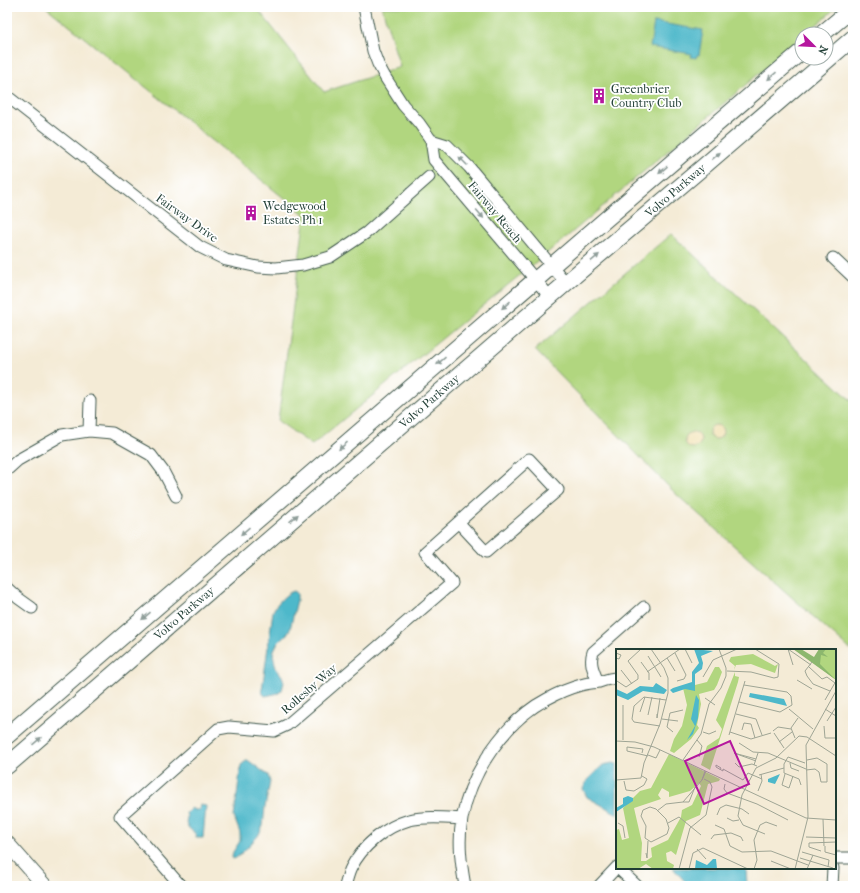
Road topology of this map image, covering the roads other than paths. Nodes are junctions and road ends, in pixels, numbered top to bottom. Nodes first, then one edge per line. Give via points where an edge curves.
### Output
1 (364, 7) edge
2 (853, 8) edge
3 (832, 26) edge
4 (853, 38) edge
5 (794, 58) edge
6 (7, 96) edge
7 (431, 140) junction
8 (429, 177) dead end
9 (833, 258) dead end
10 (551, 266) junction
11 (853, 277) edge
12 (535, 280) junction
13 (566, 283) junction
14 (550, 297) junction
15 (90, 400) dead end
16 (89, 431) junction
17 (7, 470) edge
18 (176, 496) dead end
19 (458, 523) junction
20 (7, 588) edge
21 (644, 607) dead end
22 (32, 608) dead end
23 (616, 678) edge
24 (598, 682) junction
25 (7, 736) edge
26 (7, 766) edge
27 (462, 819) junction
28 (7, 843) edge
29 (836, 858) edge
30 (853, 858) edge
31 (616, 869) edge
32 (618, 869) edge
33 (833, 869) edge
34 (44, 886) edge
35 (181, 886) edge
36 (345, 886) edge
37 (465, 886) edge
38 (599, 886) edge
39 (637, 886) edge
40 (832, 886) edge

1 - 7 street, Fairway Reach via 378,64 403,105
2 - 3 main road
13 -> 4 main road, Volvo Parkway
5 -> 10 main road, Volvo Parkway
6 - 8 street, Fairway Drive via 200,247 226,260 258,267 303,265 330,257 366,233
10 -> 7 street, Fairway Reach via 469,167 447,145
7 -> 12 street, Fairway Reach via 434,160
9 - 11 street
10 - 12 main road, Volvo Parkway
10 - 13 street, Fairway Reach
12 - 14 street, Fairway Reach
12 -> 25 main road, Volvo Parkway
13 - 14 main road, Volvo Parkway
26 -> 14 main road, Volvo Parkway
15 - 16 street
16 - 17 street via 62,435 18,460
16 - 18 street via 112,434 151,455
19 - 19 street, Rollesby Way via 529,459 558,490 486,552
19 - 35 street, Rollesby Way via 425,552 452,582 431,601 287,725 274,731 229,727 218,729 120,816
20 - 22 street
21 - 24 street via 593,652 591,663
23 - 24 street
24 - 27 street via 582,684 546,699 510,727 496,744 475,779
27 - 36 street via 426,818 397,825 380,835 362,852 350,869
27 - 37 street via 460,844
28 - 34 street
29 - 30 street
31 - 38 street
32 - 39 street
33 - 40 street

